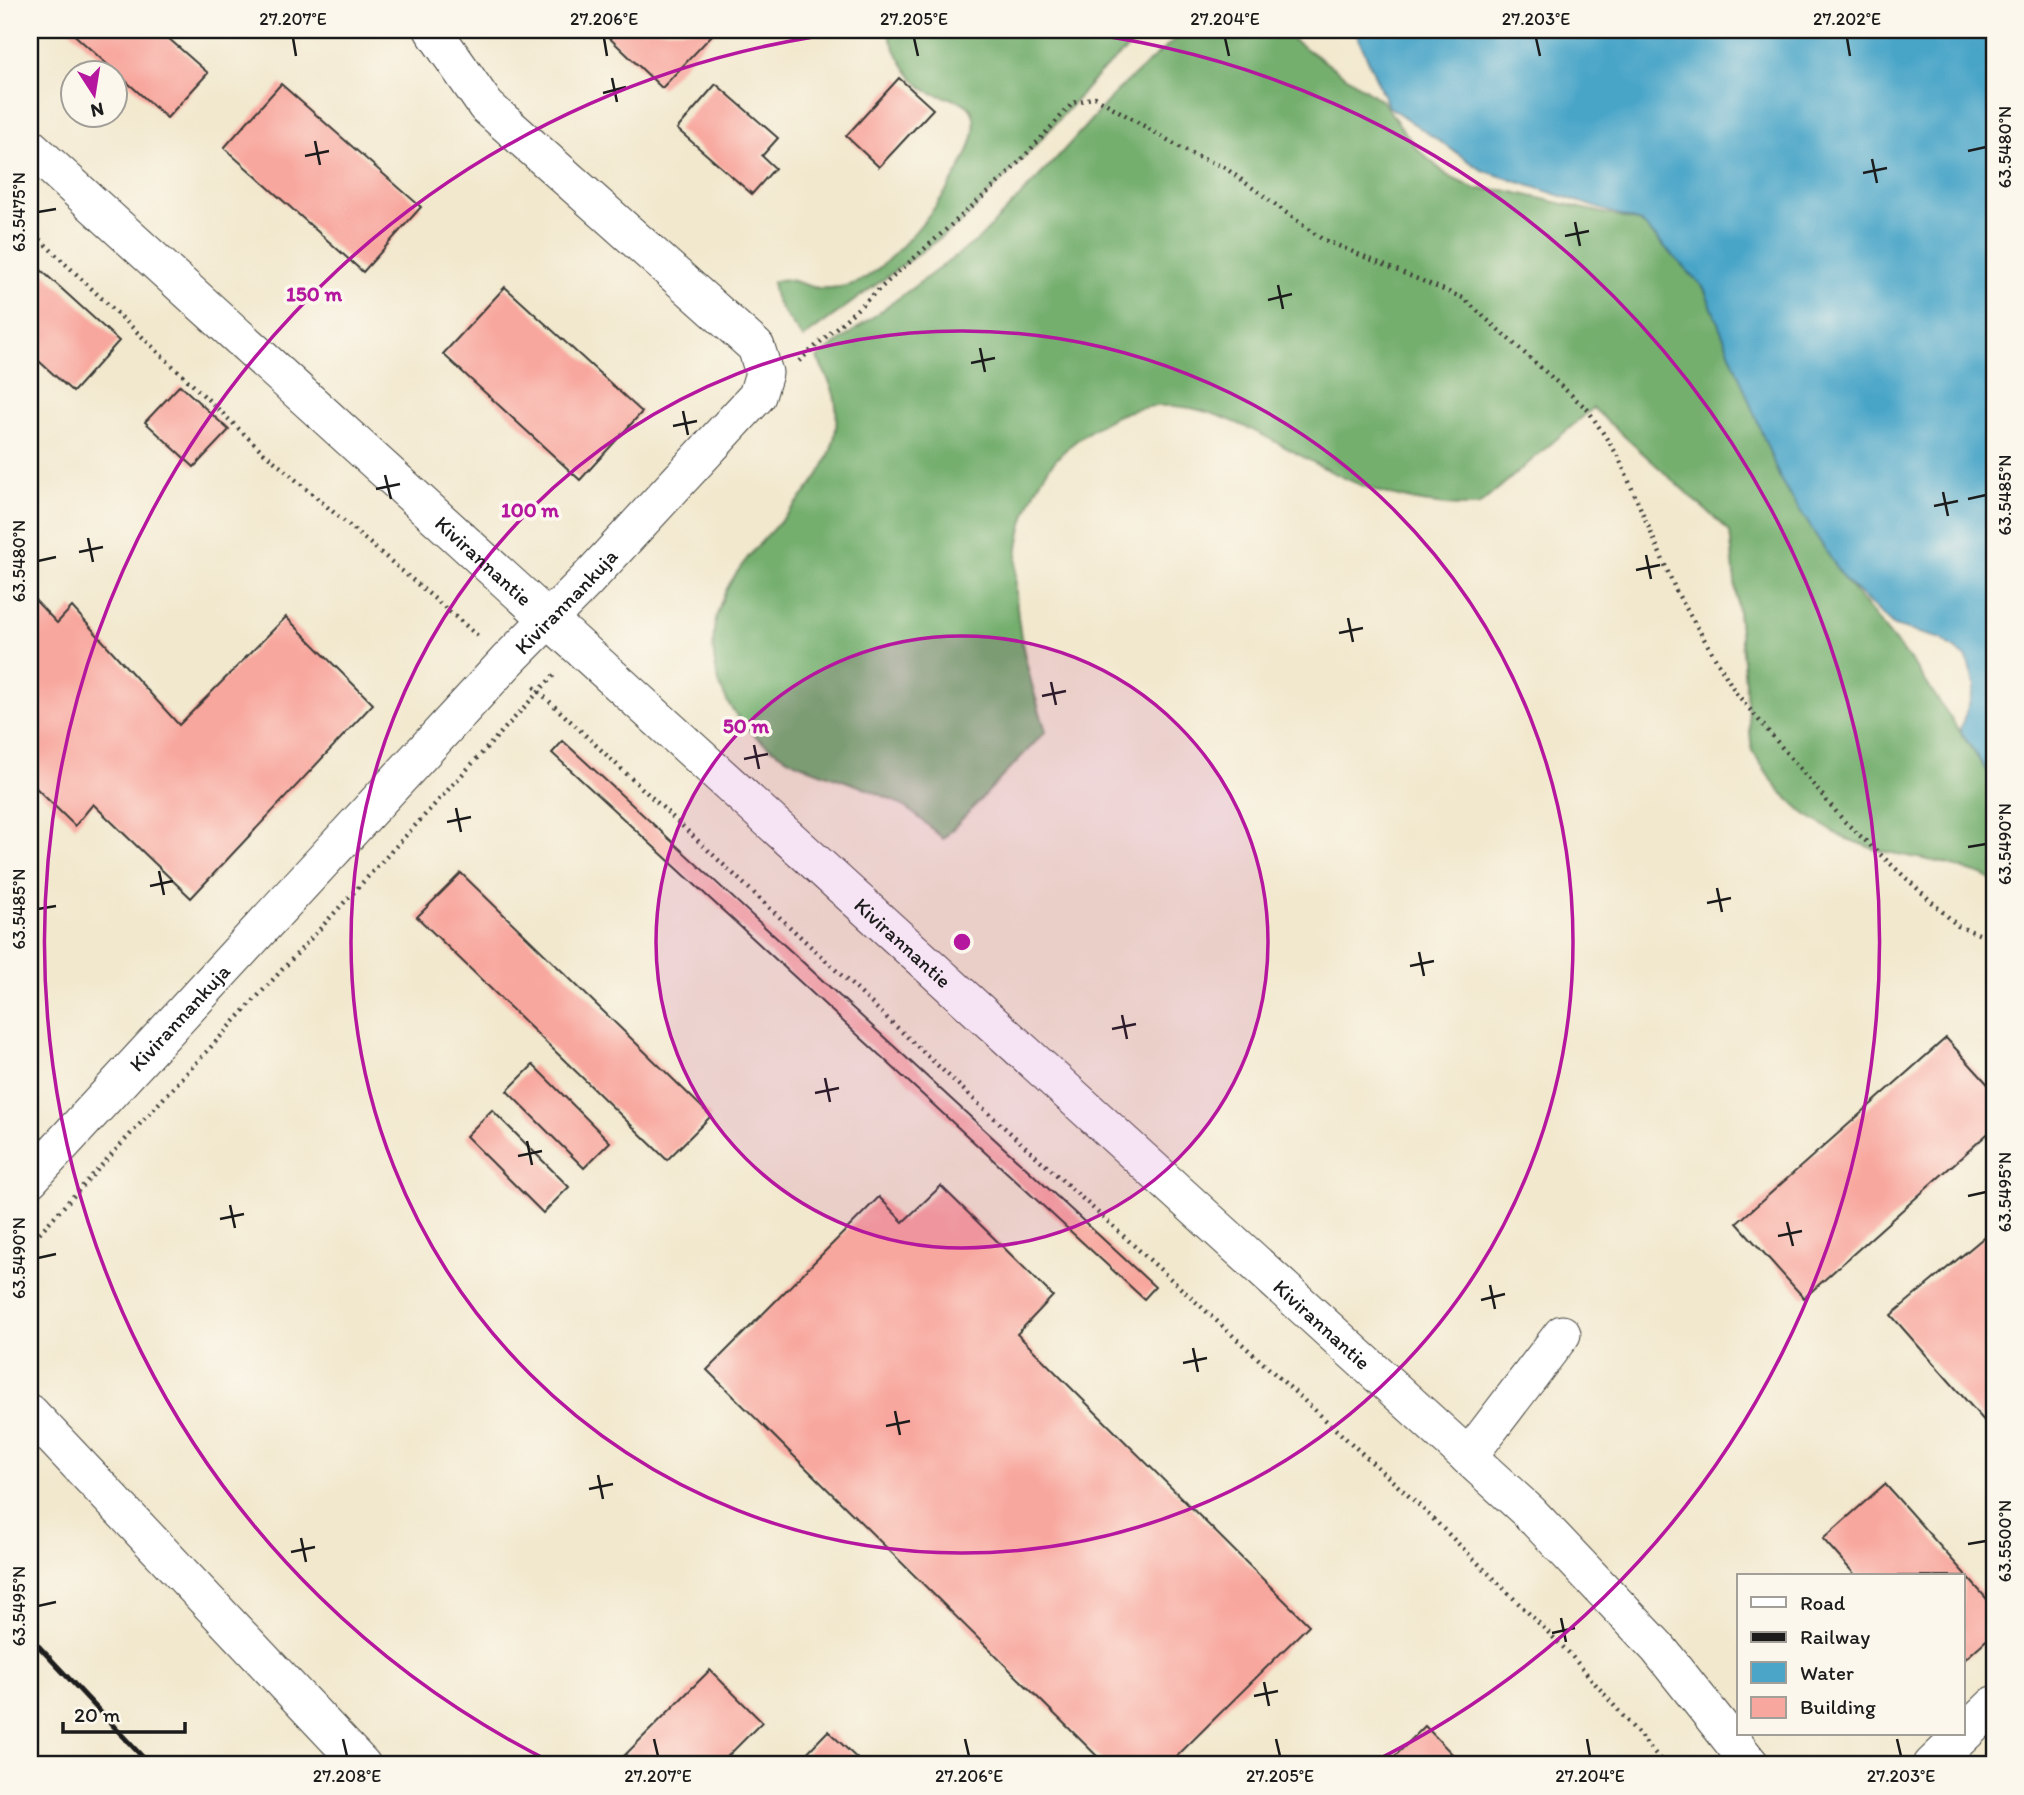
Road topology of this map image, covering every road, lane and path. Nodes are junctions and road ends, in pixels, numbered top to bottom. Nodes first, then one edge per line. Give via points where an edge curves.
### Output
1 (433, 30) edge
2 (30, 147) edge
3 (30, 230) edge
4 (764, 373) junction
5 (547, 619) junction
6 (508, 661) junction
7 (540, 692) junction
8 (1994, 940) edge
9 (30, 1179) edge
10 (30, 1243) edge
11 (1562, 1335) dead end
12 (30, 1413) edge
13 (1468, 1457) junction
14 (1994, 1705) edge
15 (1965, 1733) edge
16 (1962, 1736) edge
17 (362, 1765) edge
18 (1665, 1765) edge
19 (1751, 1765) edge
20 (1932, 1765) edge

1 - 4 street via 486,106 756,347
2 - 5 street, Kivirannantie
3 - 6 path via 261,450
4 - 5 street, Kivirannankuja via 757,396
4 - 8 path via 789,371 1008,174 1073,103 1095,97 1193,155 1224,167 1322,239 1463,298 1588,410 1618,456 1677,593 1736,694 1844,821 1958,926
5 - 6 street, Kivirannankuja
5 - 13 street, Kivirannantie
6 - 7 path
6 - 9 street, Kivirannankuja
7 - 10 path
7 - 18 path via 993,1117 1420,1507 1569,1653
11 - 13 street
12 - 17 street
13 - 19 street, Kivirannantie via 1530,1513 1658,1648
14 - 15 street
16 - 20 street

